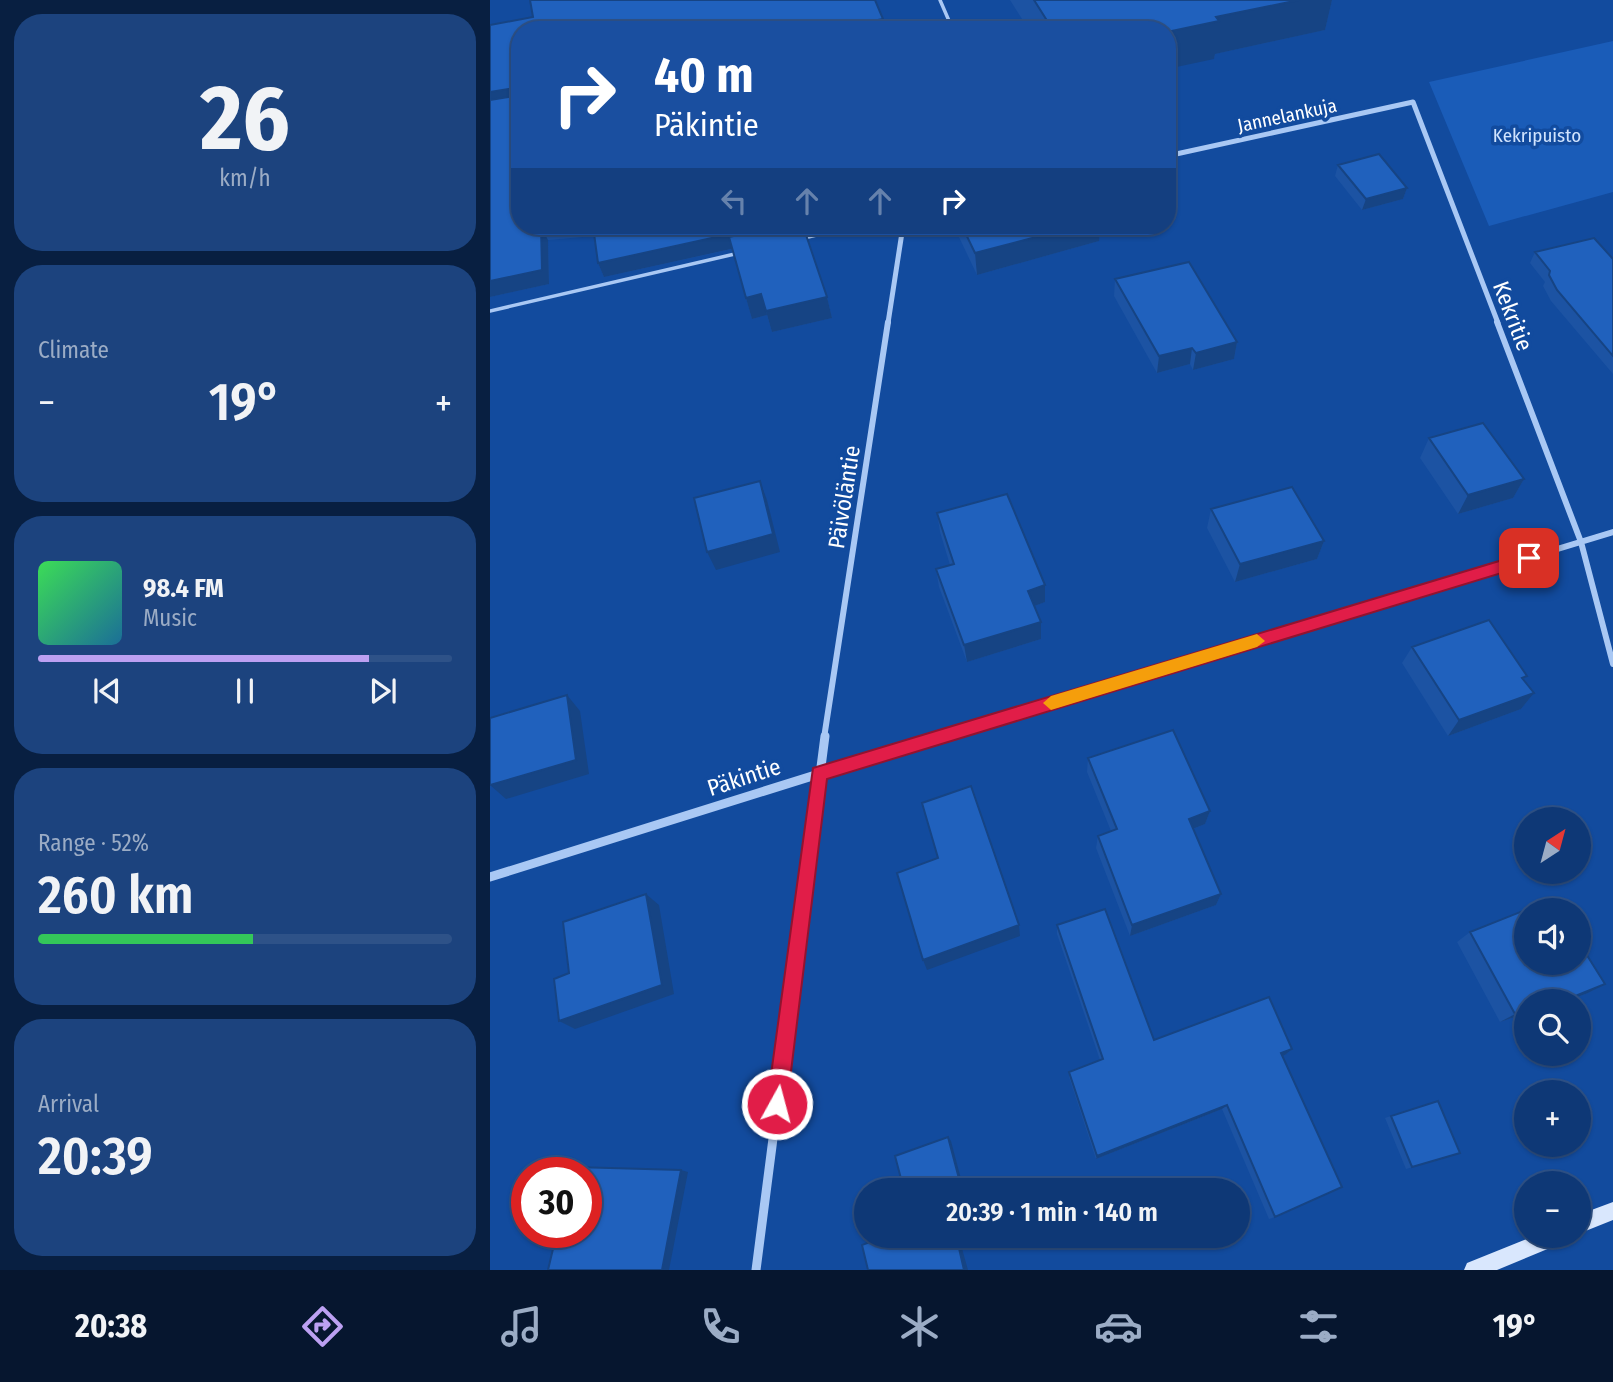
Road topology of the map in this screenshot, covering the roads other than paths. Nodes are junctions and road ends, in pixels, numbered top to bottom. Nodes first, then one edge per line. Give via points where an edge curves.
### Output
1 (940, 0) edge
2 (949, 21) edge
3 (1413, 102) joint
4 (1176, 154) edge
5 (814, 235) edge
6 (902, 235) edge
7 (788, 241) edge
8 (748, 251) edge
9 (490, 311) edge
10 (1613, 532) edge
11 (1581, 542) junction
12 (1613, 664) edge
13 (819, 773) junction
14 (490, 877) edge
15 (1613, 1211) edge
16 (1591, 1220) edge
17 (1526, 1248) edge
18 (756, 1270) edge
19 (1474, 1270) edge

1 - 2 lane
3 - 4 street, Jannelankuja
3 - 11 street, Kekritie
5 - 7 lane
6 - 13 street, Päivöläntie
8 - 9 lane
10 - 11 street, Päkintie
11 - 12 street, Kekritie
11 - 13 street, Päkintie
13 - 14 street, Päkintie
13 - 18 street, Päivöläntie
15 - 16 street
17 - 19 street

